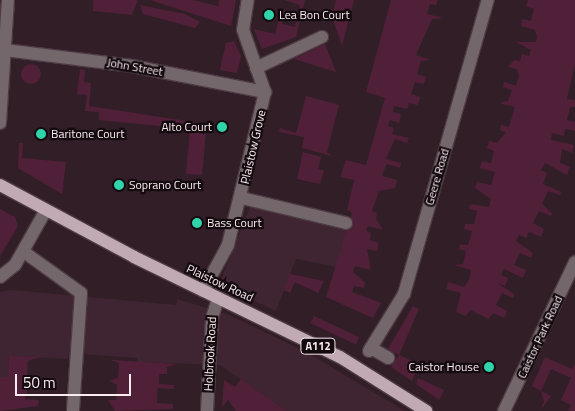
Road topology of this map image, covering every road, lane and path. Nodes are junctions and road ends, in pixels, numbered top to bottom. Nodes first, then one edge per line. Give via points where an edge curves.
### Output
1 (8, 0) edge
2 (248, 0) edge
3 (488, 0) edge
4 (3, 19) edge
5 (322, 37) dead end
6 (5, 50) junction
7 (256, 68) junction
8 (265, 92) junction
9 (0, 123) edge
10 (0, 185) edge
11 (242, 198) junction
12 (46, 210) junction
13 (346, 223) dead end
14 (24, 252) junction
15 (575, 262) edge
16 (0, 277) edge
17 (203, 291) junction
18 (218, 298) junction
19 (388, 358) dead end
20 (73, 411) edge
21 (207, 411) edge
22 (426, 411) edge
23 (504, 411) edge

1 - 4 street
2 - 7 street via 242,30
3 - 19 street, Geere Road via 404,294 370,349
4 - 6 street
5 - 7 street
6 - 8 street, John Street via 132,66
6 - 9 street
7 - 8 street
8 - 11 street, Plaistow Grove
10 - 12 main road, Plaistow Road / A112
11 - 13 street
11 - 17 street, Plaistow Grove via 228,245
12 - 14 street
12 - 17 main road, Plaistow Road / A112
14 - 16 street
14 - 20 street via 80,293
15 - 23 street, Caistor Park Road
17 - 18 main road, Plaistow Road / A112
18 - 21 street, Holbrook Road via 212,318
18 - 22 main road, Plaistow Road / A112 via 353,364

